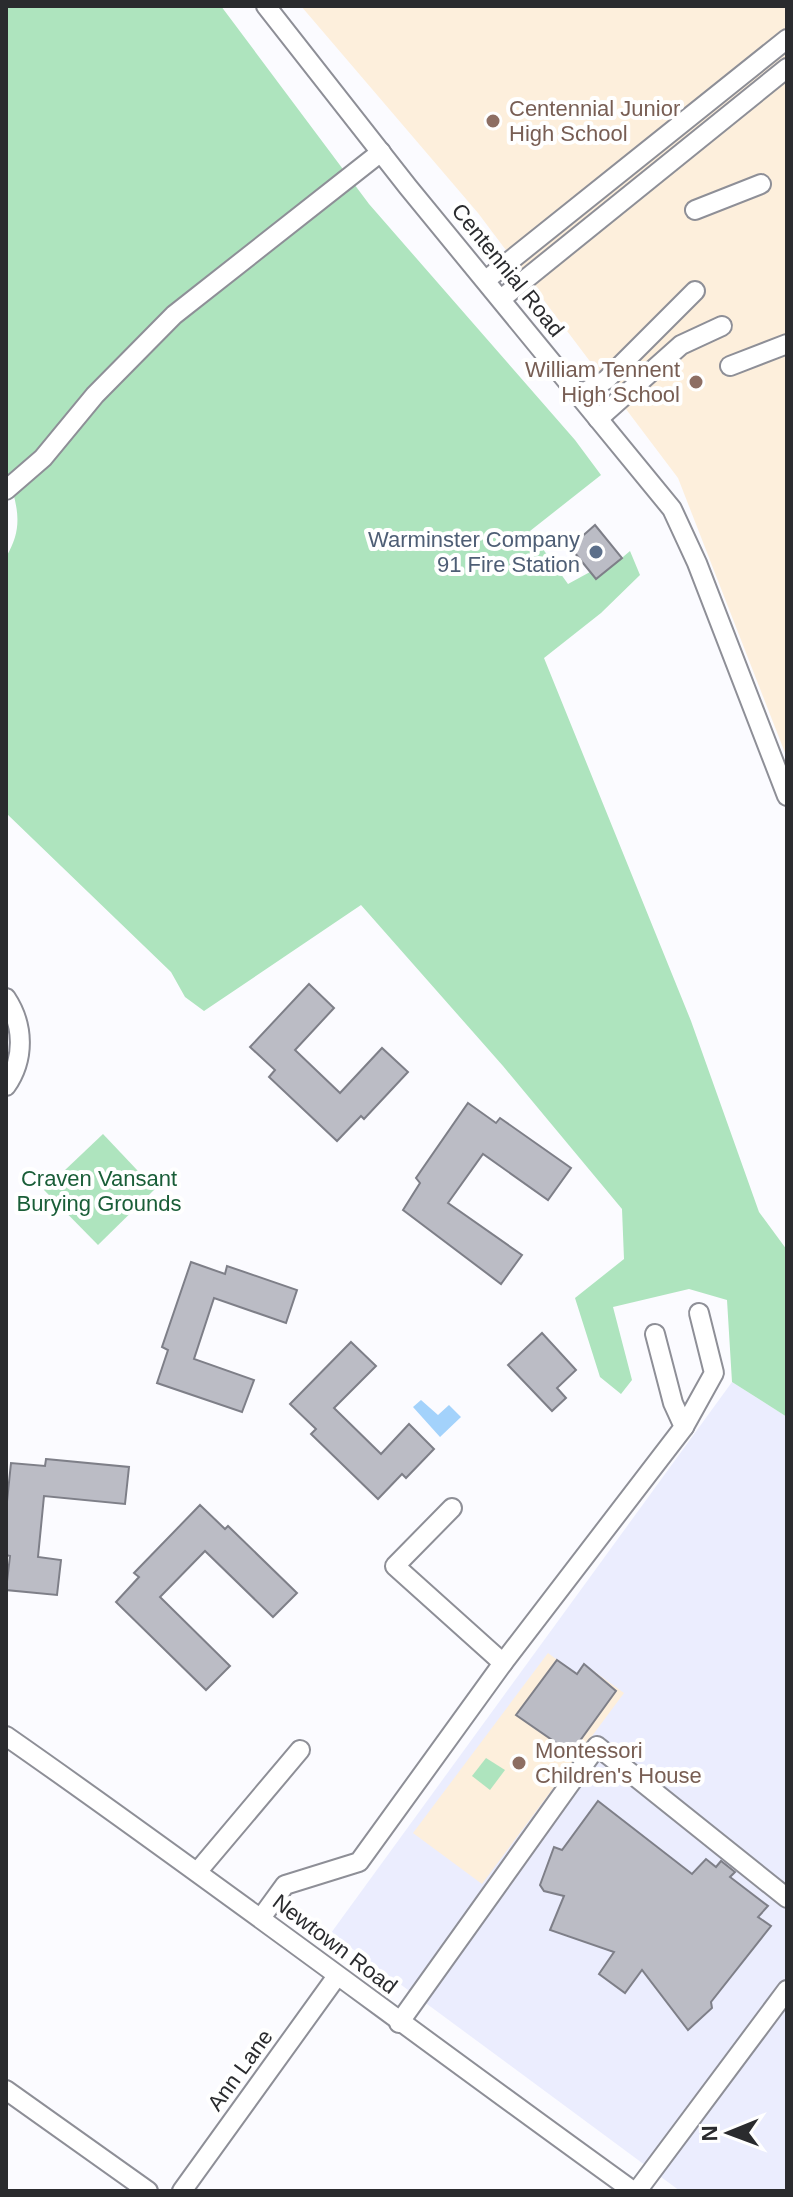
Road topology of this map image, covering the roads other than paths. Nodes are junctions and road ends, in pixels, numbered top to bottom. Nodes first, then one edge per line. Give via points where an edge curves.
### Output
1 (266, 6) edge
2 (787, 39) edge
3 (787, 68) edge
4 (381, 152) junction
5 (761, 184) dead end
6 (695, 210) dead end
7 (486, 280) junction
8 (695, 291) dead end
9 (501, 299) junction
10 (665, 322) junction
11 (722, 326) dead end
12 (787, 344) edge
13 (681, 345) junction
14 (730, 366) dead end
15 (579, 395) junction
16 (598, 419) junction
17 (6, 490) edge
18 (787, 796) edge
19 (6, 998) edge
20 (6, 1086) edge
21 (699, 1313) dead end
22 (655, 1334) dead end
23 (684, 1427) junction
24 (452, 1508) dead end
25 (503, 1663) junction
26 (6, 1736) edge
27 (300, 1750) dead end
28 (198, 1871) junction
29 (787, 1898) edge
30 (261, 1918) junction
31 (337, 1976) junction
32 (787, 1990) edge
33 (399, 2023) junction
34 (6, 2090) edge
35 (148, 2191) edge
36 (182, 2191) edge
37 (635, 2191) edge

1 - 4 street, Centennial Road
2 - 7 street
3 - 9 street
4 - 7 street, Centennial Road
4 - 17 street via 174,315 95,395 43,458
5 - 6 street
7 - 9 street, Centennial Road
8 - 10 street
9 - 15 street, Centennial Road
10 - 13 street
10 - 15 street via 606,380
11 - 13 street
12 - 14 street
13 - 16 street
15 - 16 street, Centennial Road
16 - 18 street, Centennial Road via 680,523
19 - 20 street via 20,1037 19,1058
21 - 23 street via 714,1373
22 - 23 street
23 - 25 street
24 - 25 street via 395,1566
25 - 30 street via 359,1862 285,1885
26 - 28 street, Newtown Road
27 - 28 street
28 - 30 street, Newtown Road
29 - 33 street via 597,1746
30 - 31 street, Newtown Road
31 - 33 street, Newtown Road
31 - 36 street, Ann Lane
32 - 37 street
33 - 37 street, Newtown Road
34 - 35 street

